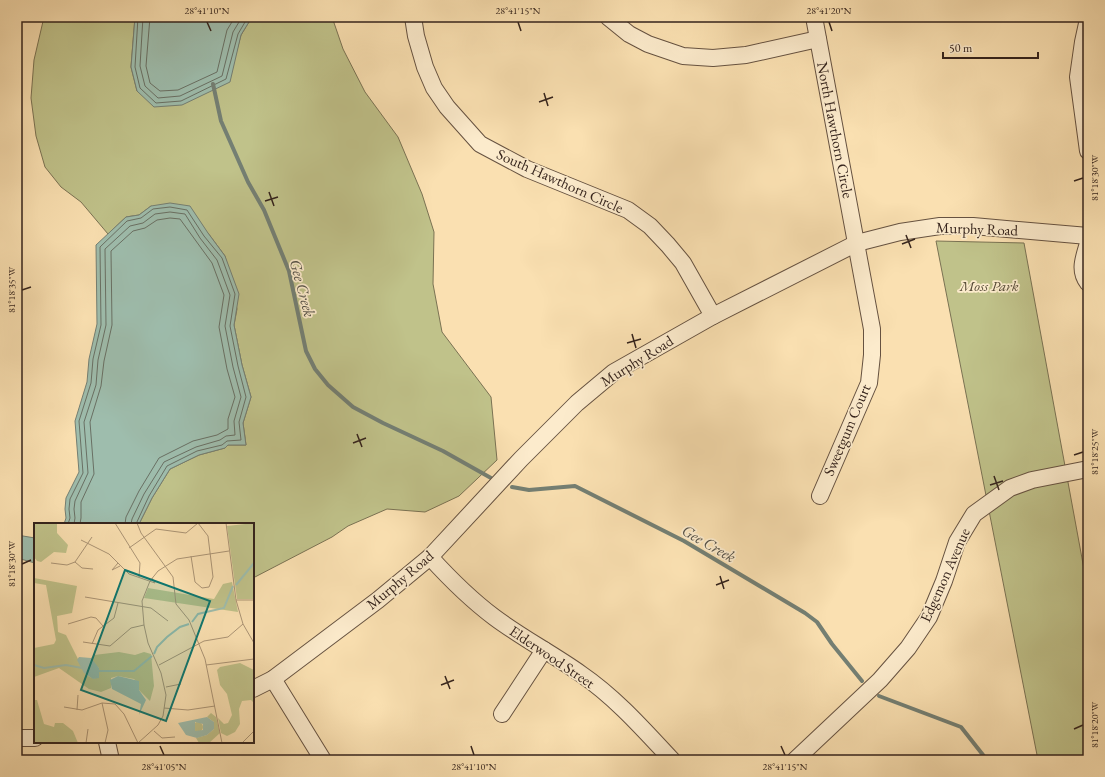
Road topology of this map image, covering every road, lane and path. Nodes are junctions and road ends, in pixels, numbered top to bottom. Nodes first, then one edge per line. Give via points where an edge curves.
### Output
1 (413, 17) edge
2 (608, 17) edge
3 (814, 17) edge
4 (1088, 19) edge
5 (818, 39) junction
6 (1088, 143) edge
7 (1088, 236) edge
8 (856, 243) junction
9 (1088, 243) edge
10 (1088, 283) edge
11 (713, 316) junction
12 (1088, 468) edge
13 (820, 496) dead end
14 (430, 557) junction
15 (544, 650) junction
16 (273, 679) junction
17 (254, 688) edge
18 (502, 714) dead end
19 (17, 738) edge
20 (34, 738) edge
21 (107, 743) edge
22 (111, 760) edge
23 (323, 760) edge
24 (672, 760) edge
25 (795, 760) edge

1 - 11 street, South Hawthorn Circle via 416,36 434,88 447,108 480,144 527,169 628,210 668,245 683,264
2 - 5 street via 629,34 648,44 683,56 712,58 746,55
3 - 5 street, North Hawthorn Circle
4 - 6 street via 1078,77
5 - 8 street, North Hawthorn Circle
7 - 8 street, Murphy Road via 973,226 940,226 900,232
8 - 11 street, Murphy Road
8 - 13 street, Sweetgum Court via 872,329 872,355 868,383
9 - 10 street via 1083,261 1083,274
11 - 14 street, Murphy Road via 614,372 577,403
12 - 25 street, Edgemon Avenue via 1032,480 1010,488 974,514 957,542 929,618 908,648 880,680
14 - 15 street, Elderwood Street via 466,594 495,618
14 - 16 street, Murphy Road via 378,600
15 - 18 street
15 - 24 street, Elderwood Street via 582,674 610,697
16 - 17 street, Murphy Road
16 - 23 street
19 - 20 street
21 - 22 street

